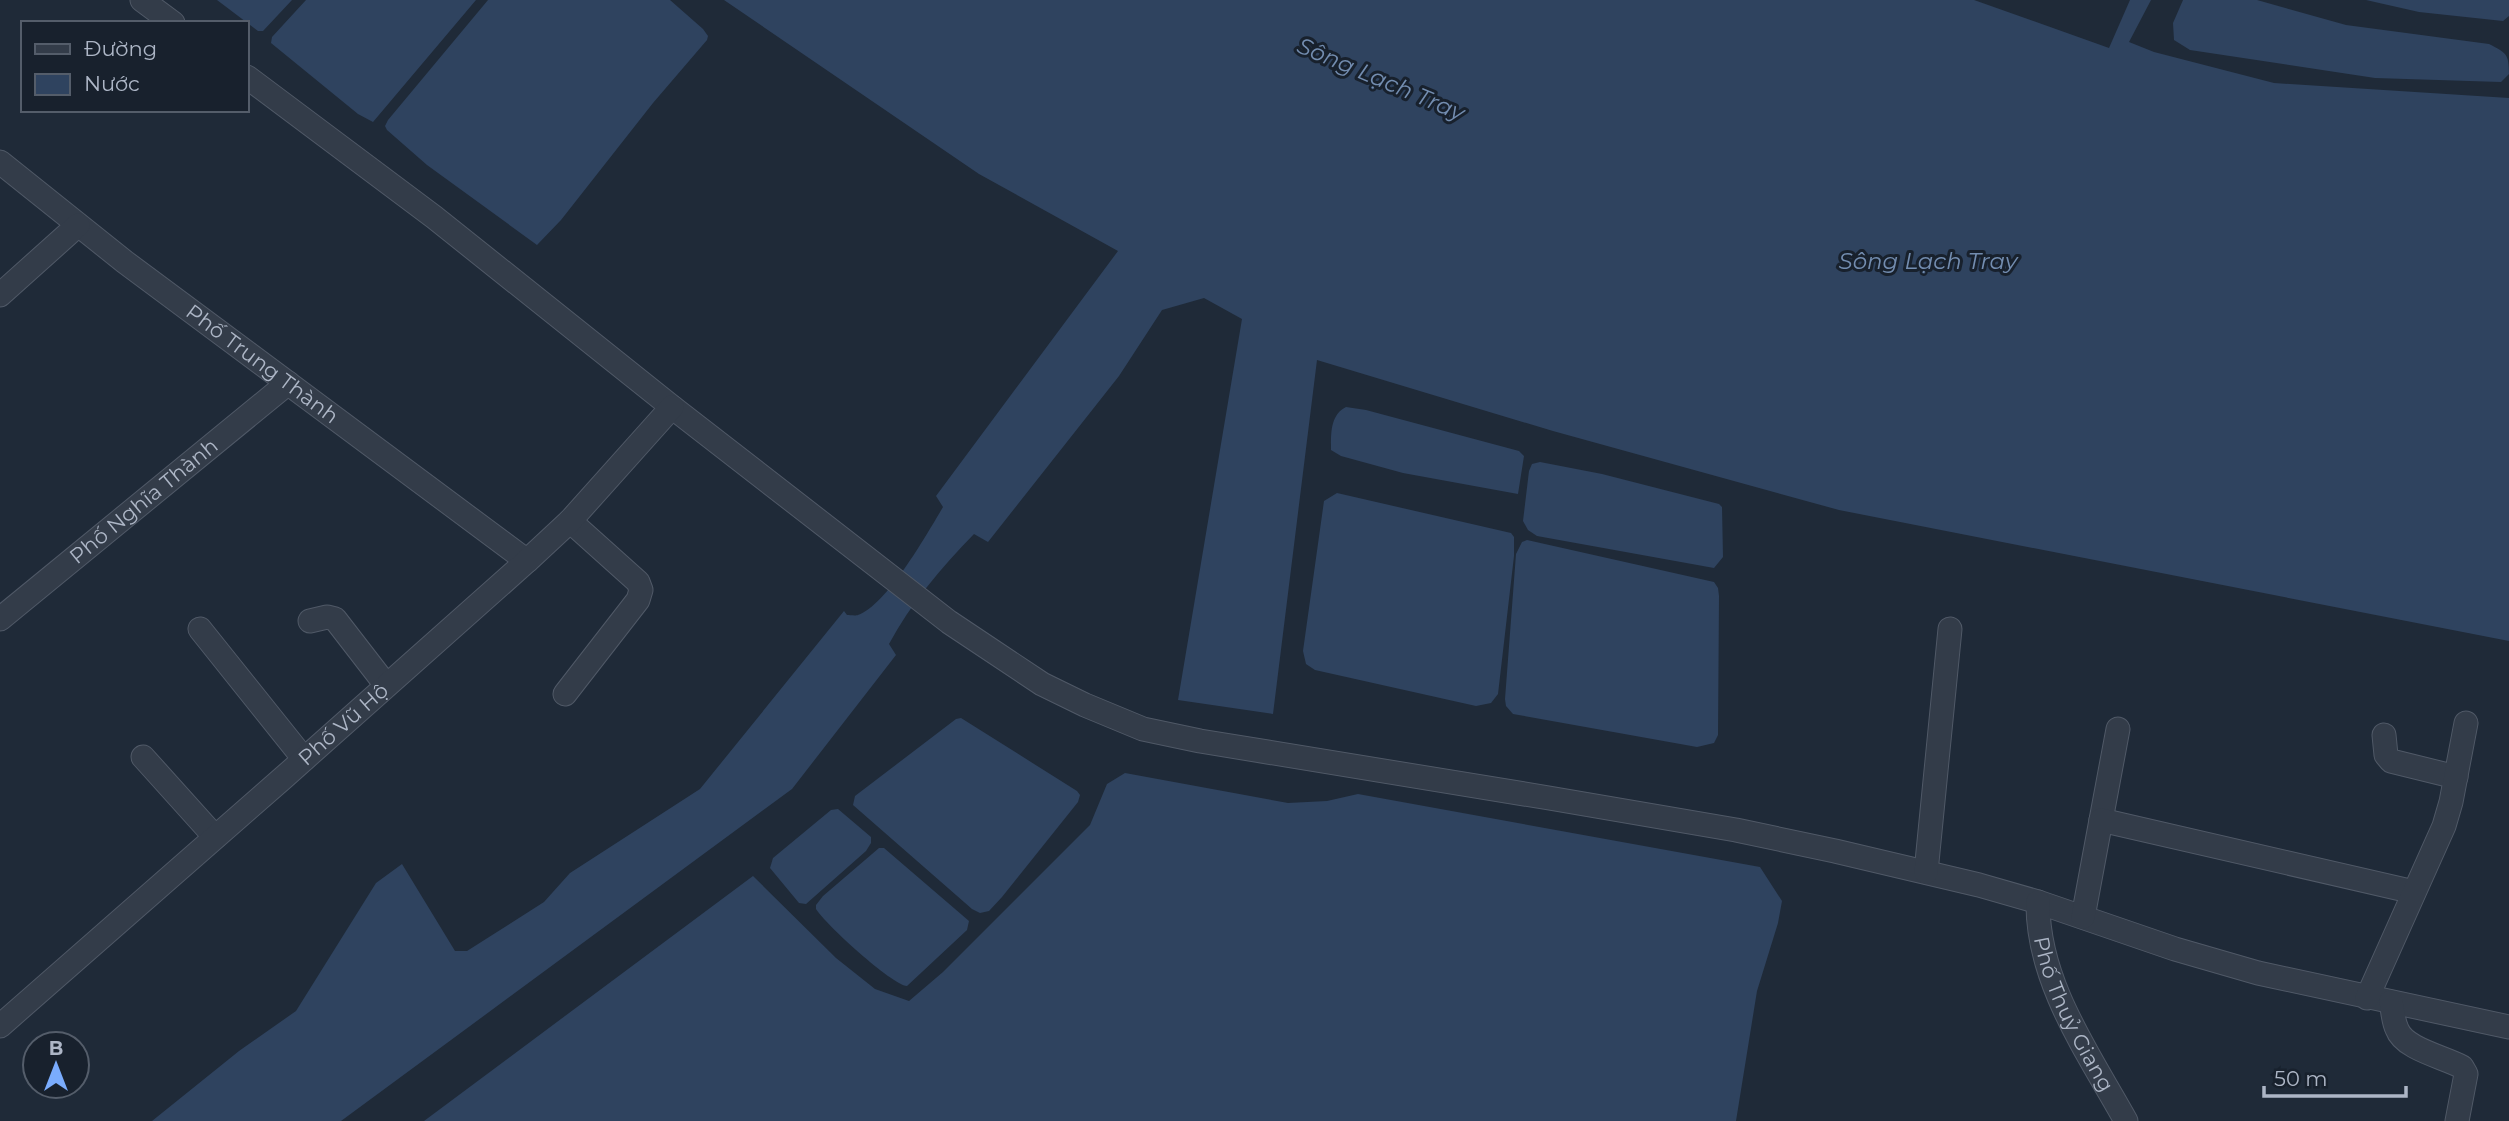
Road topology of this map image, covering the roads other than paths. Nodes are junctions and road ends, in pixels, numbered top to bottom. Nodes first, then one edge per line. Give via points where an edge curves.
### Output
1 (142, 0) edge
2 (170, 21) edge
3 (248, 78) edge
4 (0, 162) edge
5 (78, 225) junction
6 (0, 295) edge
7 (288, 383) junction
8 (672, 407) junction
9 (568, 522) junction
10 (533, 555) junction
11 (0, 619) edge
12 (310, 621) dead end
13 (200, 629) dead end
14 (1950, 629) dead end
15 (386, 685) junction
16 (565, 694) dead end
17 (2466, 723) dead end
18 (2118, 729) dead end
19 (2384, 735) dead end
20 (143, 757) dead end
21 (304, 759) junction
22 (2456, 777) junction
23 (2101, 820) junction
24 (215, 837) junction
25 (1926, 872) junction
26 (2414, 892) junction
27 (2038, 902) junction
28 (2083, 917) junction
29 (2367, 998) junction
30 (2391, 1002) junction
31 (0, 1026) edge
32 (2509, 1027) edge
33 (2126, 1121) edge
34 (2457, 1121) edge

1 - 2 street
3 - 8 street
4 - 5 street, Phố Trung Thành
5 - 6 street
5 - 7 street, Phố Trung Thành
7 - 10 street, Phố Trung Thành
7 - 11 street, Phố Nghĩa Thành
8 - 9 street, Phố Vũ Hộ
8 - 25 street via 949,622 1042,684 1143,729 1736,830
9 - 10 street, Phố Vũ Hộ
9 - 16 street via 638,582 641,590
10 - 15 street, Phố Vũ Hộ
12 - 15 street via 335,620
13 - 21 street
14 - 25 street
15 - 21 street, Phố Vũ Hộ
17 - 22 street
18 - 23 street
19 - 22 street via 2391,761
20 - 24 street
21 - 24 street, Phố Vũ Hộ
22 - 26 street via 2444,826
23 - 26 street
23 - 28 street
24 - 31 street, Phố Vũ Hộ
25 - 27 street
26 - 29 street
27 - 28 street
27 - 33 street, Phố Thuỷ Giang via 2041,943 2064,1007
28 - 29 street via 2258,973
29 - 30 street
30 - 32 street
30 - 34 street via 2401,1037 2466,1074

